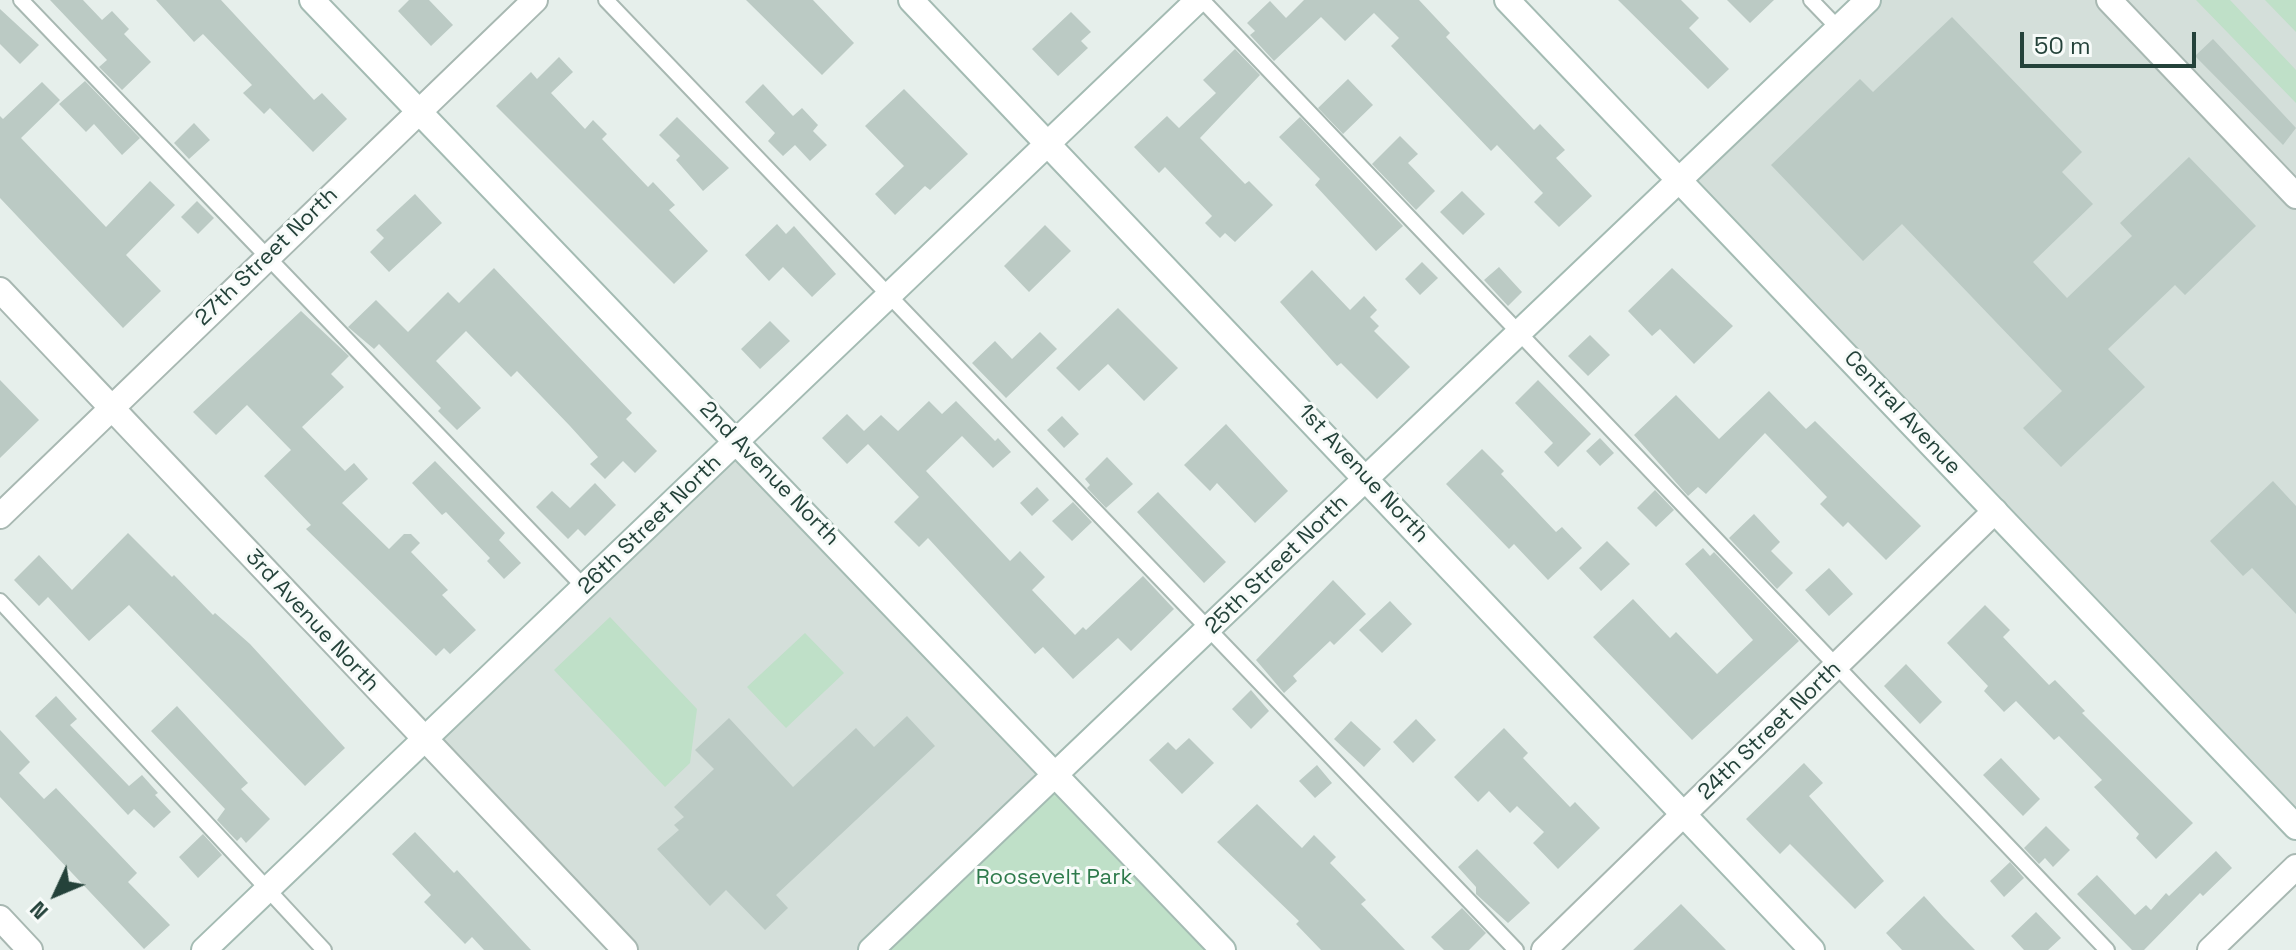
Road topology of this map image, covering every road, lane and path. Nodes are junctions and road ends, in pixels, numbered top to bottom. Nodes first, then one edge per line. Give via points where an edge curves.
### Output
1 (21, 0) edge
2 (312, 0) edge
3 (535, 0) edge
4 (606, 0) edge
5 (911, 0) edge
6 (1200, 0) edge
7 (1507, 0) edge
8 (1811, 0) edge
9 (1868, 0) edge
10 (2109, 0) edge
11 (1838, 28) junction
12 (419, 110) junction
13 (1048, 143) junction
14 (1680, 177) junction
15 (2296, 196) edge
16 (267, 257) junction
17 (0, 290) edge
18 (889, 296) junction
19 (1520, 332) junction
20 (112, 407) junction
21 (738, 440) junction
22 (1368, 479) junction
23 (1995, 511) junction
24 (0, 516) edge
25 (585, 588) junction
26 (0, 601) edge
27 (1210, 630) junction
28 (1838, 665) junction
29 (424, 741) junction
30 (1056, 776) junction
31 (1685, 815) junction
32 (2296, 827) edge
33 (2296, 867) edge
34 (266, 891) junction
35 (0, 918) edge
36 (30, 950) edge
37 (204, 950) edge
38 (324, 950) edge
39 (625, 950) edge
40 (871, 950) edge
41 (1223, 950) edge
42 (1516, 950) edge
43 (1544, 950) edge
44 (1812, 950) edge
45 (2107, 950) edge
46 (2210, 950) edge

1 - 16 lane
2 - 12 street, 2nd Avenue North
3 - 12 street, 27th Street North
4 - 18 lane
5 - 13 street, 1st Avenue North
6 - 13 street, 26th Street North
6 - 19 lane
7 - 14 street, Central Avenue
8 - 11 lane
9 - 11 street, 25th Street North
10 - 15 street
11 - 14 street, 25th Street North
12 - 16 street, 27th Street North
12 - 21 street, 2nd Avenue North
13 - 18 street, 26th Street North
13 - 22 street, 1st Avenue North
14 - 19 street, 25th Street North
14 - 23 street, Central Avenue
16 - 20 street, 27th Street North
16 - 25 lane
17 - 20 street, 3rd Avenue North
18 - 21 street, 26th Street North
18 - 27 lane
19 - 22 street, 25th Street North
19 - 28 lane
20 - 24 street, 27th Street North
20 - 29 street, 3rd Avenue North
21 - 25 street, 26th Street North
21 - 30 street, 2nd Avenue North
22 - 27 street, 25th Street North
22 - 31 street, 1st Avenue North
23 - 28 street, 24th Street North
23 - 32 street, Central Avenue
25 - 29 street, 26th Street North
26 - 34 lane
27 - 30 street, 25th Street North
27 - 42 lane
28 - 31 street, 24th Street North
28 - 45 lane
29 - 34 street, 26th Street North
29 - 39 street, 3rd Avenue North
30 - 40 street, 25th Street North
30 - 41 street, 2nd Avenue North
31 - 43 street, 24th Street North
31 - 44 street, 1st Avenue North
33 - 46 street
34 - 37 street, 26th Street North
34 - 38 lane
35 - 36 street

